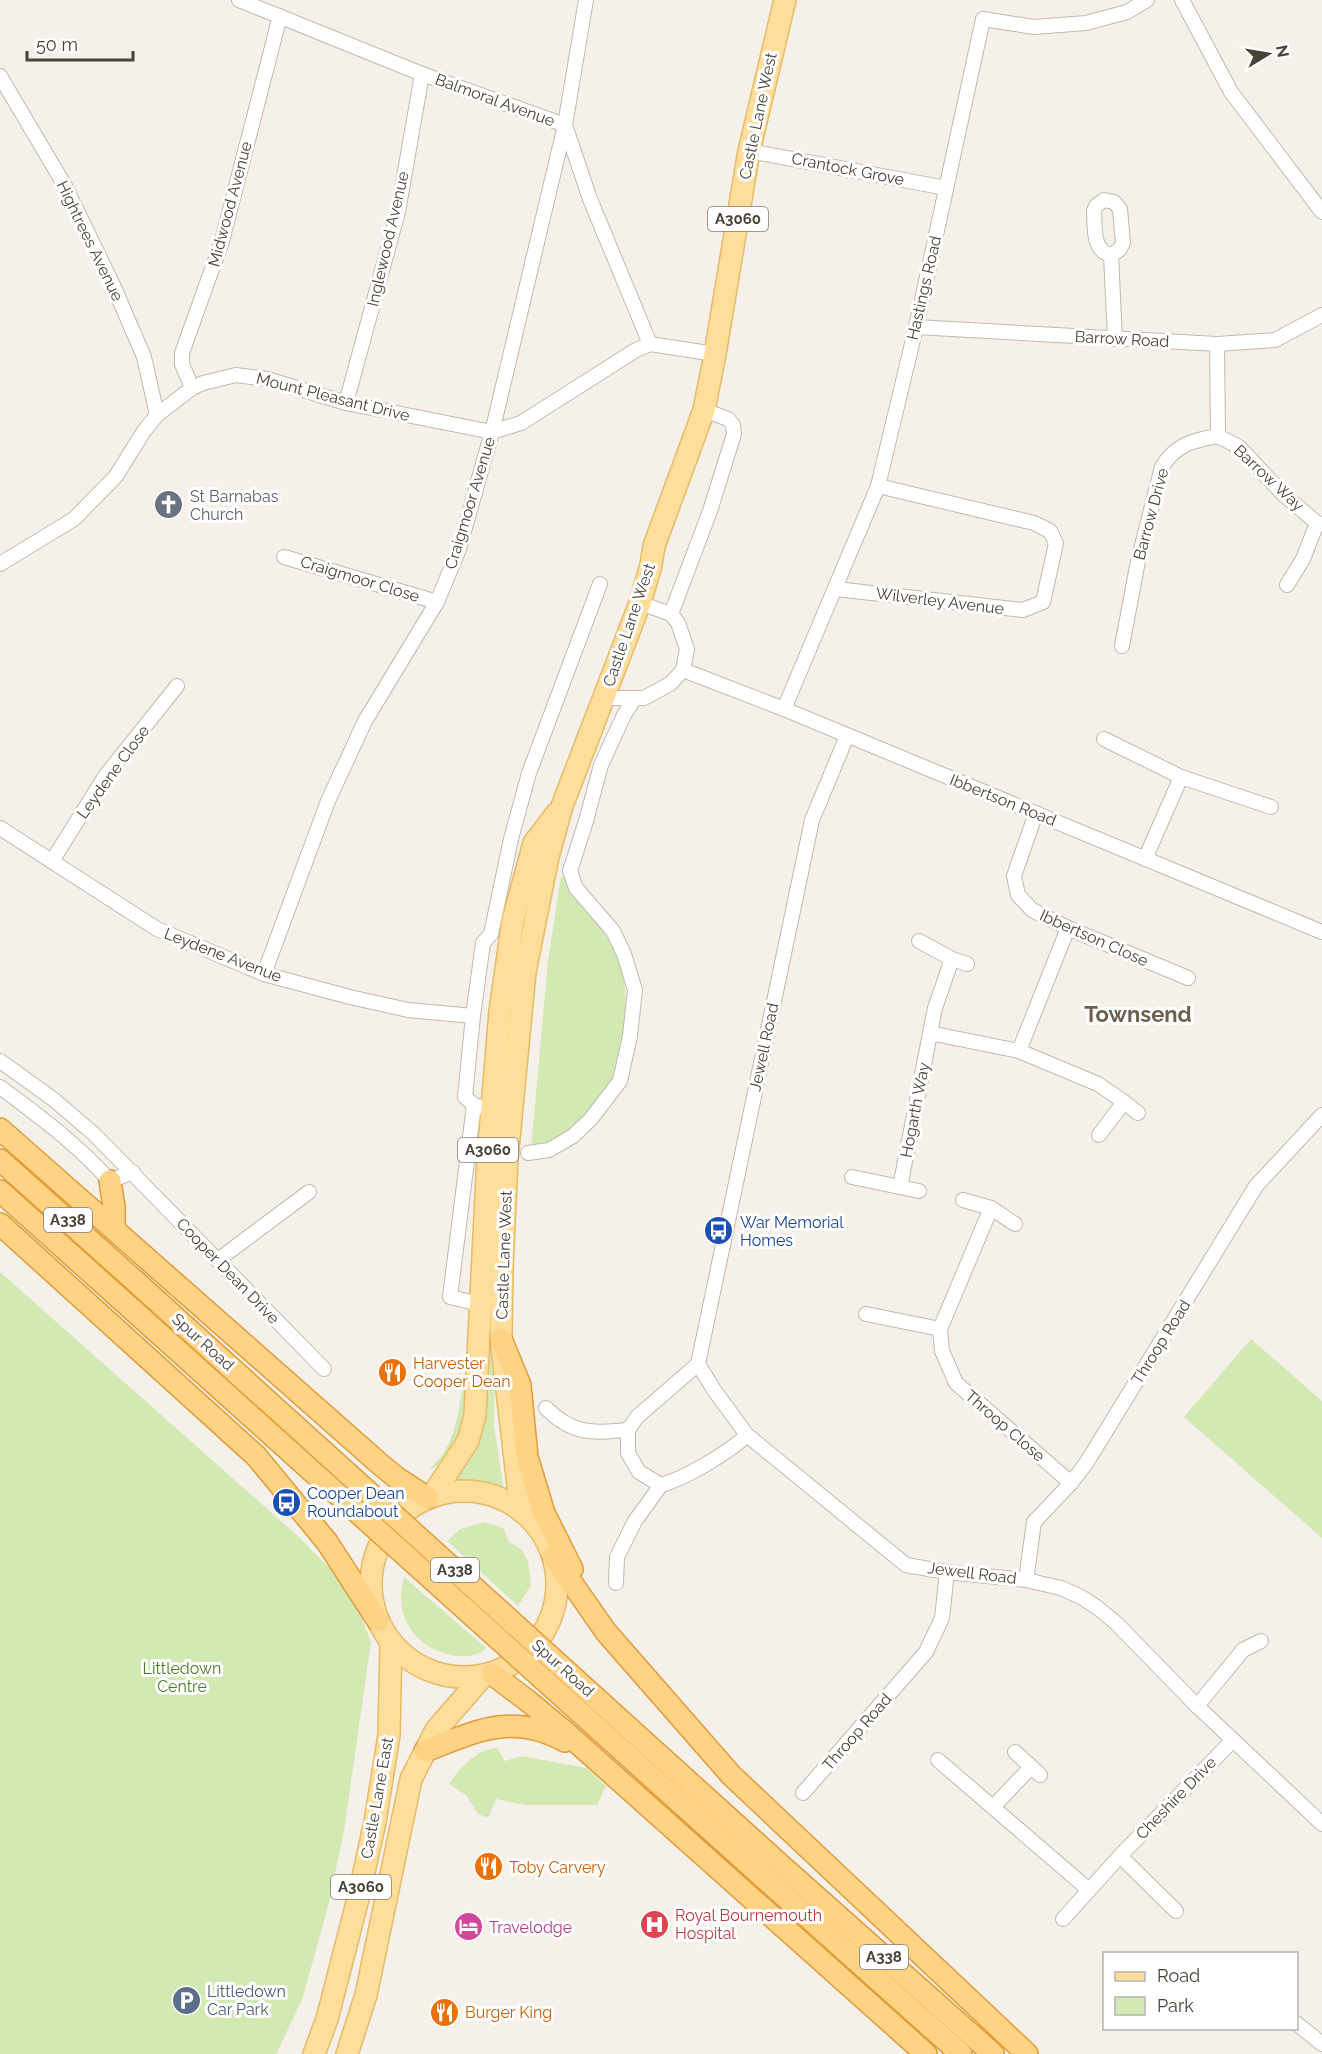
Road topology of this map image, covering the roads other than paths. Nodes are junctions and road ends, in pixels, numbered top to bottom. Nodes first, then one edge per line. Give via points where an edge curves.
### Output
1 (239, 0) edge
2 (586, 0) edge
3 (785, 0) edge
4 (1148, 0) edge
5 (1182, 0) edge
6 (280, 16) junction
7 (422, 74) junction
8 (0, 76) edge
9 (565, 125) junction
10 (749, 151) junction
11 (946, 188) junction
12 (1322, 212) edge
13 (1111, 255) dead end
14 (1322, 315) edge
15 (916, 327) junction
16 (1115, 339) junction
17 (650, 344) junction
18 (1217, 344) junction
19 (716, 354) junction
20 (192, 388) junction
21 (346, 403) junction
22 (704, 410) junction
23 (157, 415) junction
24 (492, 432) junction
25 (1218, 436) junction
26 (878, 486) junction
27 (1319, 524) edge
28 (284, 557) dead end
29 (0, 564) edge
30 (600, 584) dead end
31 (1287, 585) dead end
32 (836, 589) junction
33 (437, 602) junction
34 (640, 603) junction
35 (671, 614) junction
36 (1122, 646) dead end
37 (683, 670) junction
38 (177, 686) dead end
39 (604, 698) junction
40 (635, 698) junction
41 (784, 709) junction
42 (847, 736) junction
43 (1104, 739) dead end
44 (1181, 777) junction
45 (562, 806) junction
46 (1271, 807) dead end
47 (1036, 813) junction
48 (0, 828) edge
49 (548, 857) junction
50 (1145, 859) junction
51 (52, 861) junction
52 (570, 871) junction
53 (1068, 928) junction
54 (1322, 932) edge
55 (501, 934) junction
56 (919, 941) dead end
57 (952, 959) junction
58 (967, 964) dead end
59 (525, 972) junction
60 (264, 974) junction
61 (1188, 978) dead end
62 (473, 1016) junction
63 (930, 1033) junction
64 (1019, 1051) junction
65 (0, 1061) edge
66 (0, 1087) edge
67 (1124, 1102) junction
68 (483, 1107) junction
69 (1138, 1113) dead end
70 (1322, 1115) edge
71 (0, 1129) edge
72 (1099, 1135) dead end
73 (528, 1153) dead end
74 (0, 1160) edge
75 (133, 1172) junction
76 (852, 1177) dead end
77 (110, 1181) junction
78 (900, 1187) junction
79 (0, 1191) edge
80 (919, 1191) dead end
81 (309, 1192) dead end
82 (963, 1200) dead end
83 (991, 1208) junction
84 (0, 1224) edge
85 (1015, 1224) dead end
86 (114, 1229) junction
87 (0, 1233) edge
88 (218, 1260) junction
89 (480, 1304) junction
90 (866, 1314) dead end
91 (116, 1327) junction
92 (940, 1329) junction
93 (501, 1339) junction
94 (698, 1364) junction
95 (324, 1370) dead end
96 (546, 1408) dead end
97 (628, 1430) junction
98 (747, 1435) junction
99 (1071, 1483) junction
100 (661, 1485) junction
101 (430, 1497) junction
102 (521, 1510) junction
103 (553, 1556) junction
104 (947, 1572) junction
105 (1026, 1580) junction
106 (616, 1583) dead end
107 (598, 1620) junction
108 (378, 1621) junction
109 (1261, 1641) dead end
110 (391, 1643) junction
111 (487, 1675) junction
112 (1197, 1706) junction
113 (1233, 1740) junction
114 (425, 1751) junction
115 (1015, 1752) dead end
116 (594, 1758) junction
117 (938, 1760) dead end
118 (803, 1793) dead end
119 (993, 1807) junction
120 (1322, 1824) edge
121 (1120, 1856) junction
122 (770, 1869) junction
123 (1089, 1890) junction
124 (1176, 1911) dead end
125 (1063, 1919) dead end
126 (1298, 2025) edge
127 (1322, 2045) edge
128 (314, 2054) edge
129 (346, 2054) edge
130 (926, 2054) edge
131 (961, 2054) edge
132 (993, 2054) edge
133 (1027, 2054) edge
134 (1314, 2054) edge

1 - 6 street, Balmoral Avenue
2 - 9 street, Craigmoor Avenue
3 - 10 main road, Castle Lane West / A3060
4 - 11 street, Hastings Road via 1127,12 1086,23 1035,27 983,19
5 - 12 street via 1231,92
6 - 7 street, Balmoral Avenue
6 - 20 street, Midwood Avenue via 222,241 182,353 182,364
7 - 9 street, Balmoral Avenue
7 - 21 street, Inglewood Avenue via 398,212
8 - 23 street, Hightrees Avenue via 65,186 113,285 144,357
9 - 17 street, Balmoral Avenue via 590,198
9 - 24 street, Craigmoor Avenue
10 - 11 street, Crantock Grove
10 - 19 main road, Castle Lane West / A3060
11 - 15 street, Hastings Road
13 - 16 street
14 - 18 street, Barrow Road via 1275,340
15 - 16 street, Barrow Road
15 - 26 street, Hastings Road
16 - 18 street, Barrow Road
17 - 19 street
17 - 24 street, Mount Pleasant Drive via 521,423
18 - 25 street
19 - 22 main road, Castle Lane West / A3060
20 - 21 street, Mount Pleasant Drive via 236,375 267,379
20 - 23 street, Mount Pleasant Drive
21 - 24 street, Mount Pleasant Drive
22 - 34 main road, Castle Lane West / A3060 via 654,546
22 - 35 street via 728,419 734,434
23 - 29 street, Mount Pleasant Drive via 116,476 74,519
24 - 33 street, Craigmoor Avenue via 459,549
25 - 27 street, Barrow Way via 1239,447 1283,494
25 - 36 street, Barrow Drive via 1185,444 1162,467
26 - 32 street, Hastings Road
26 - 32 street, Wilverley Avenue via 1034,523 1050,531 1056,543 1043,602 1023,610
27 - 31 street, Barrow Way
28 - 33 street, Craigmoor Close
30 - 55 street, Castle Lane West via 529,773 511,839
32 - 41 street, Hastings Road
33 - 60 street, Craigmoor Avenue via 360,731 328,801
34 - 35 street
34 - 39 main road, Castle Lane West / A3060
35 - 37 street via 687,649
37 - 40 street via 658,692
37 - 41 street, Ibbertson Road
38 - 51 street, Leydene Close via 106,775
39 - 40 street
39 - 45 main road, Castle Lane West / A3060
40 - 52 street, Castle Lane West via 601,765
41 - 42 street, Ibbertson Road
42 - 47 street, Ibbertson Road
42 - 94 street, Jewell Road via 812,820
43 - 44 street
44 - 46 street
44 - 50 street
45 - 49 main road, Castle Lane West / A3060
45 - 55 main road, Castle Lane West / A3060 via 534,843
47 - 50 street, Ibbertson Road
47 - 53 street, Ibbertson Close via 1014,876 1018,895 1032,910
48 - 51 street, Leydene Avenue
49 - 52 street
49 - 59 main road, Castle Lane West / A3060
50 - 54 street, Ibbertson Road
51 - 60 street, Leydene Avenue via 157,929
52 - 73 street via 576,888 613,931 624,954 635,990 630,1036 620,1081 590,1120 549,1150
53 - 61 street, Ibbertson Close
53 - 64 street
55 - 62 street, Castle Lane West via 483,943
55 - 68 main road, Castle Lane West / A3060 via 500,1011
56 - 57 street
57 - 58 street
57 - 63 street, Hogarth Way
59 - 68 main road via 512,1003 502,1100
59 - 93 main road, Castle Lane West / A3060 via 507,1159
60 - 62 street, Leydene Avenue via 408,1010
62 - 68 street, Castle Lane West via 465,1097
63 - 64 street
63 - 78 street, Hogarth Way
64 - 67 street via 1098,1084
65 - 75 street, Cooper Dean Drive via 53,1099
66 - 77 street via 46,1121
67 - 69 street
67 - 72 street
68 - 89 main road, Castle Lane West / A3060 via 488,1156
68 - 89 street, Castle Lane West via 450,1297
70 - 99 street, Throop Road via 1256,1186
71 - 86 highway
74 - 122 highway, Spur Road / A338, bridge
75 - 77 street
75 - 88 street, Cooper Dean Drive
76 - 78 street
77 - 86 highway
78 - 80 street
79 - 122 highway, Spur Road / A338, bridge
81 - 88 street
82 - 83 street
83 - 85 street
83 - 92 street
84 - 91 highway
86 - 101 highway via 381,1465
87 - 91 highway
88 - 95 street, Cooper Dean Drive
89 - 101 main road, Castle Lane West / A3060 via 475,1415 468,1441
90 - 92 street
91 - 108 highway via 256,1456 327,1542
92 - 99 street, Throop Close via 942,1351 956,1383
93 - 102 main road, Castle Lane West / A3060
93 - 107 highway via 520,1385 527,1457 544,1513
94 - 97 street via 637,1417
94 - 98 street, Jewell Road
96 - 97 street via 560,1422 583,1431
97 - 100 street via 628,1453 639,1472
98 - 100 street via 737,1445
98 - 104 street, Jewell Road via 906,1564
99 - 105 street, Throop Road via 1034,1522
100 - 106 street via 635,1521 617,1557
101 - 102 main road via 469,1491 505,1500
101 - 108 main road via 398,1517 384,1536 373,1563 371,1592
102 - 103 main road via 540,1531
103 - 107 highway
103 - 111 main road via 557,1580 555,1605 547,1628 533,1648 514,1664
104 - 105 street, Jewell Road
104 - 118 street, Throop Road via 942,1617 926,1652
105 - 112 street, Jewell Road via 1061,1588 1098,1608
107 - 133 highway via 731,1775
108 - 110 main road
109 - 112 street via 1243,1650
110 - 111 main road via 410,1661 433,1673 458,1678
110 - 128 main road, Castle Lane East / A3060 via 389,1735 375,1822 333,1996
111 - 114 main road, Castle Lane East / A3060 via 436,1730
111 - 116 highway via 528,1701
112 - 113 street, Jewell Road
113 - 120 street, Jewell Road
113 - 121 street, Cheshire Drive
114 - 116 highway via 488,1728 513,1725 547,1731
114 - 129 main road, Castle Lane East / A3060 via 411,1779 366,1995
115 - 119 street via 1035,1771
116 - 130 highway
117 - 119 street
119 - 123 street
121 - 123 street, Cheshire Drive
121 - 124 street
122 - 131 highway, Spur Road / A338
122 - 132 highway, Spur Road / A338
123 - 125 street, Cheshire Drive
126 - 127 street
127 - 134 street

